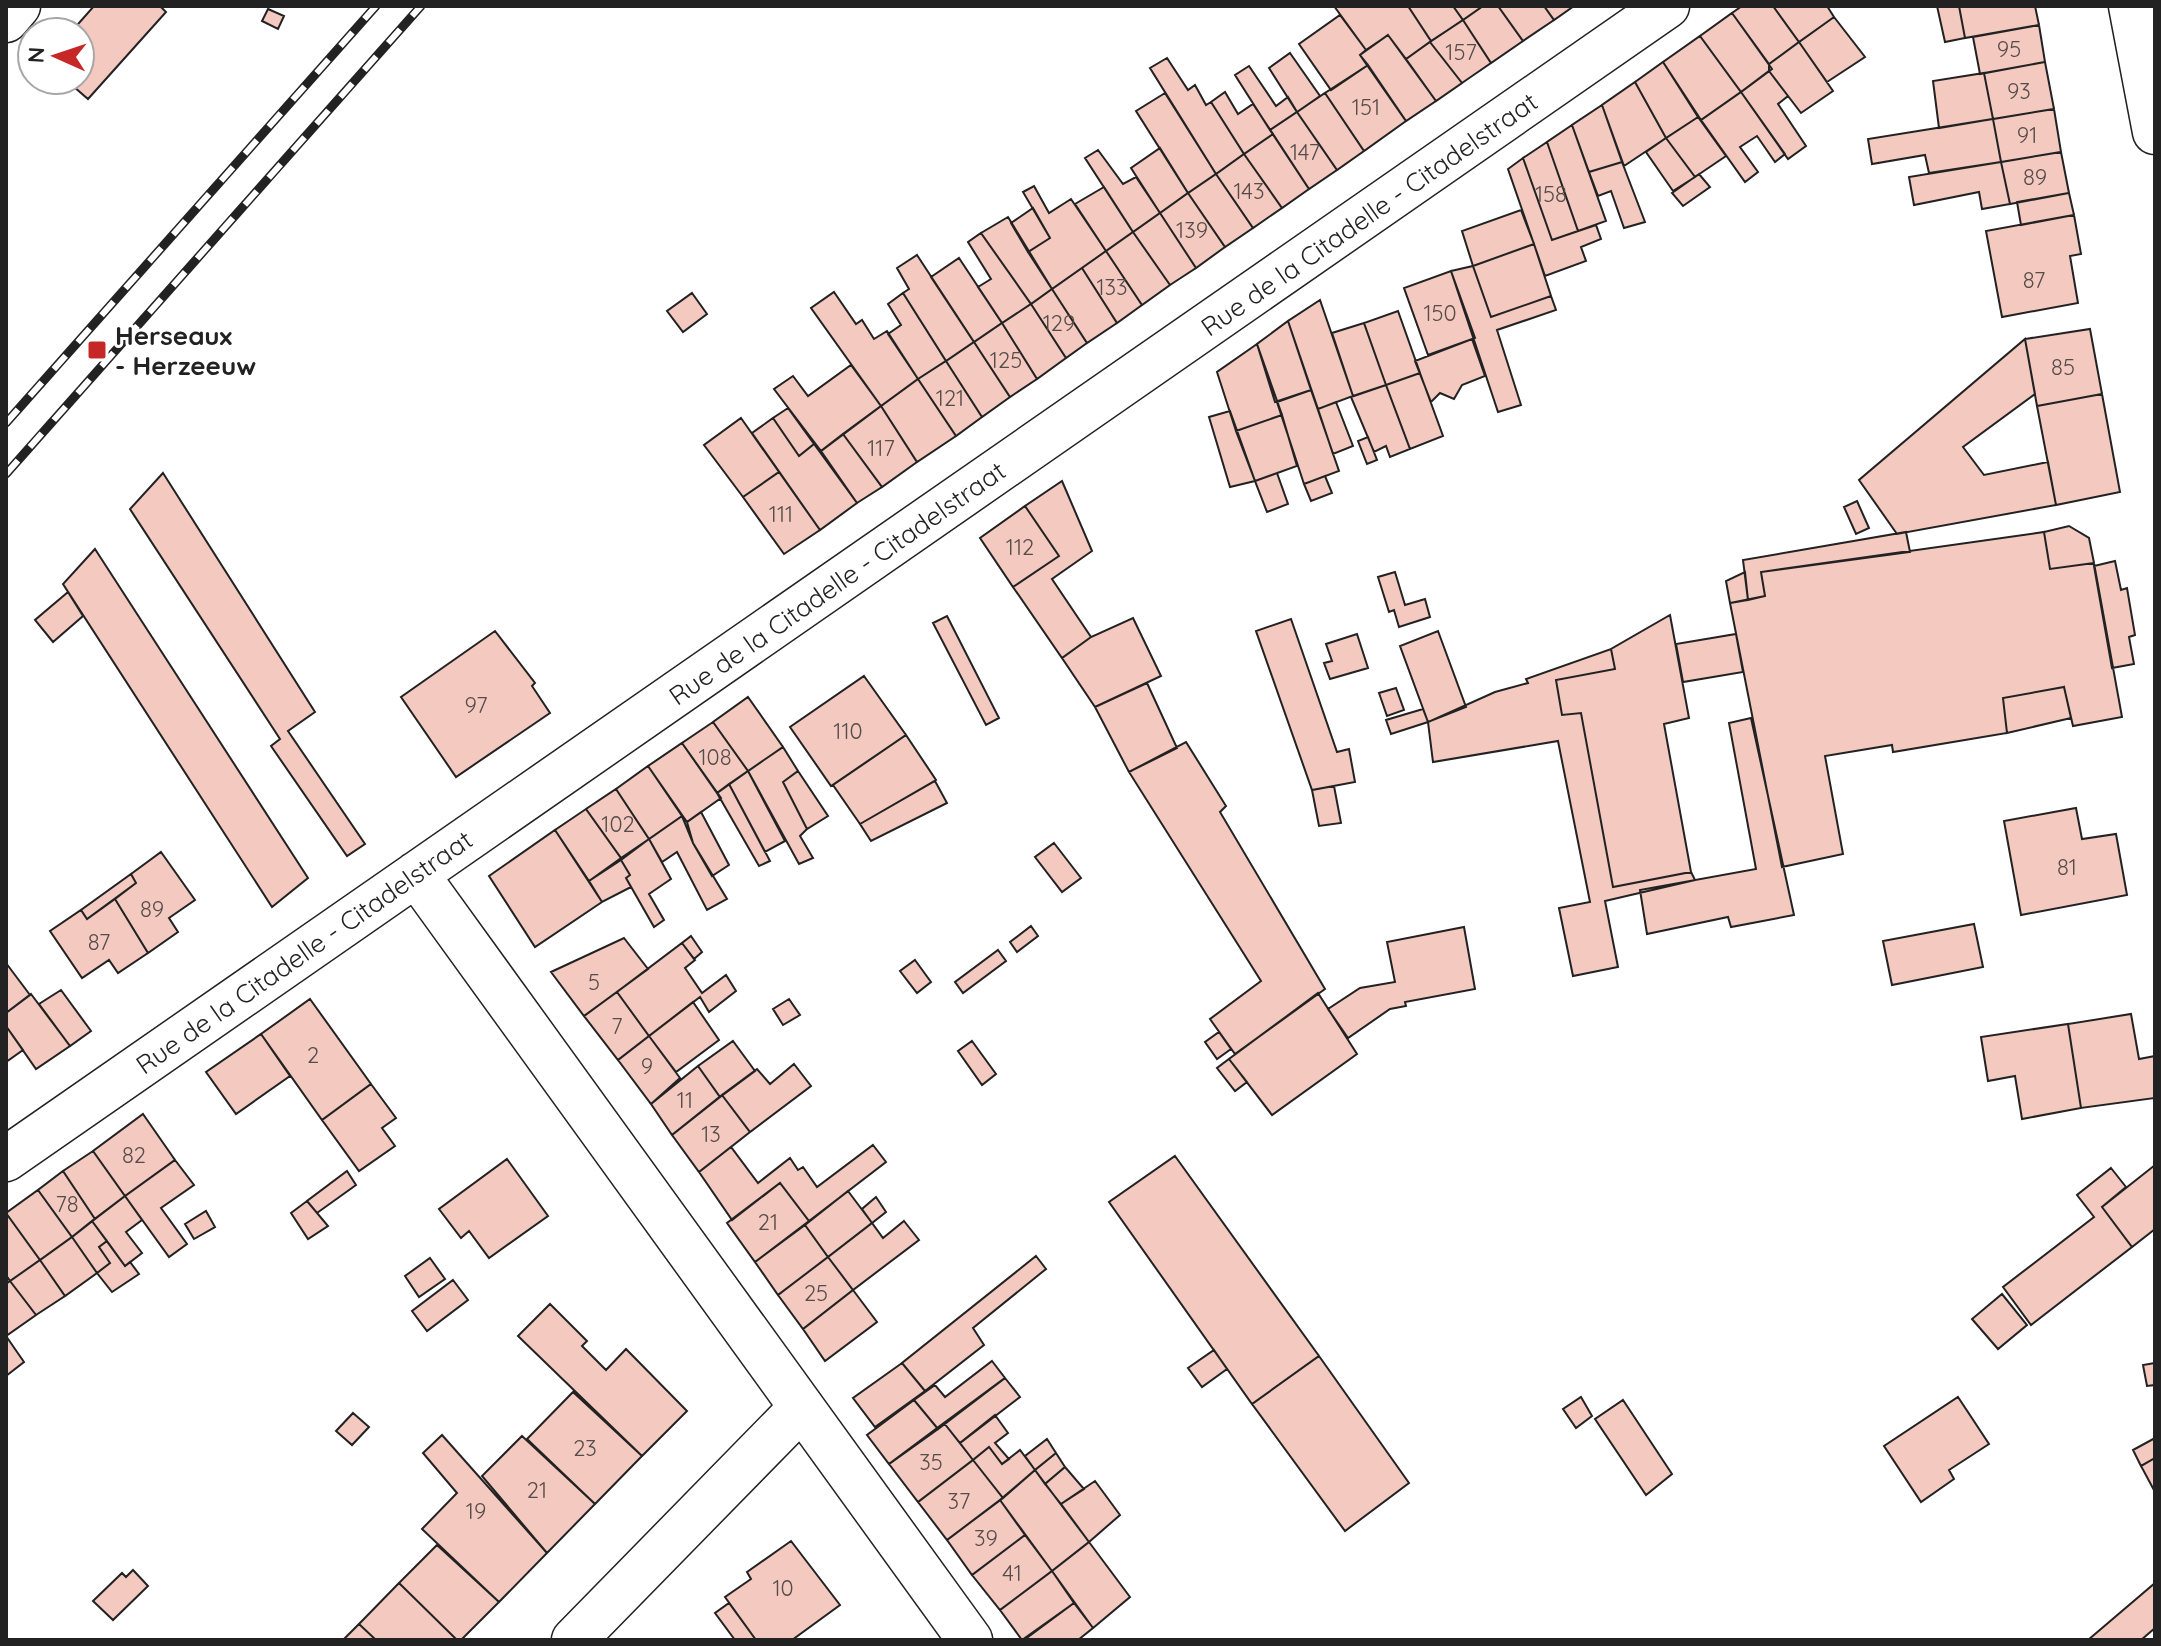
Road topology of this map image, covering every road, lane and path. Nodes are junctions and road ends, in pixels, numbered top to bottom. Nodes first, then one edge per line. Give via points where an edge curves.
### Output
1 (18, 6) edge
2 (1667, 6) edge
3 (2131, 6) edge
4 (6, 20) edge
5 (2155, 132) edge
6 (416, 874) junction
7 (6, 1159) edge
8 (800, 1409) junction
9 (574, 1640) edge
10 (970, 1640) edge

1 - 4 street
2 - 6 street, Rue de la Citadelle - Citadelstraat
3 - 5 street
6 - 7 street, Rue de la Citadelle - Citadelstraat
6 - 8 street
8 - 9 street
8 - 10 street

